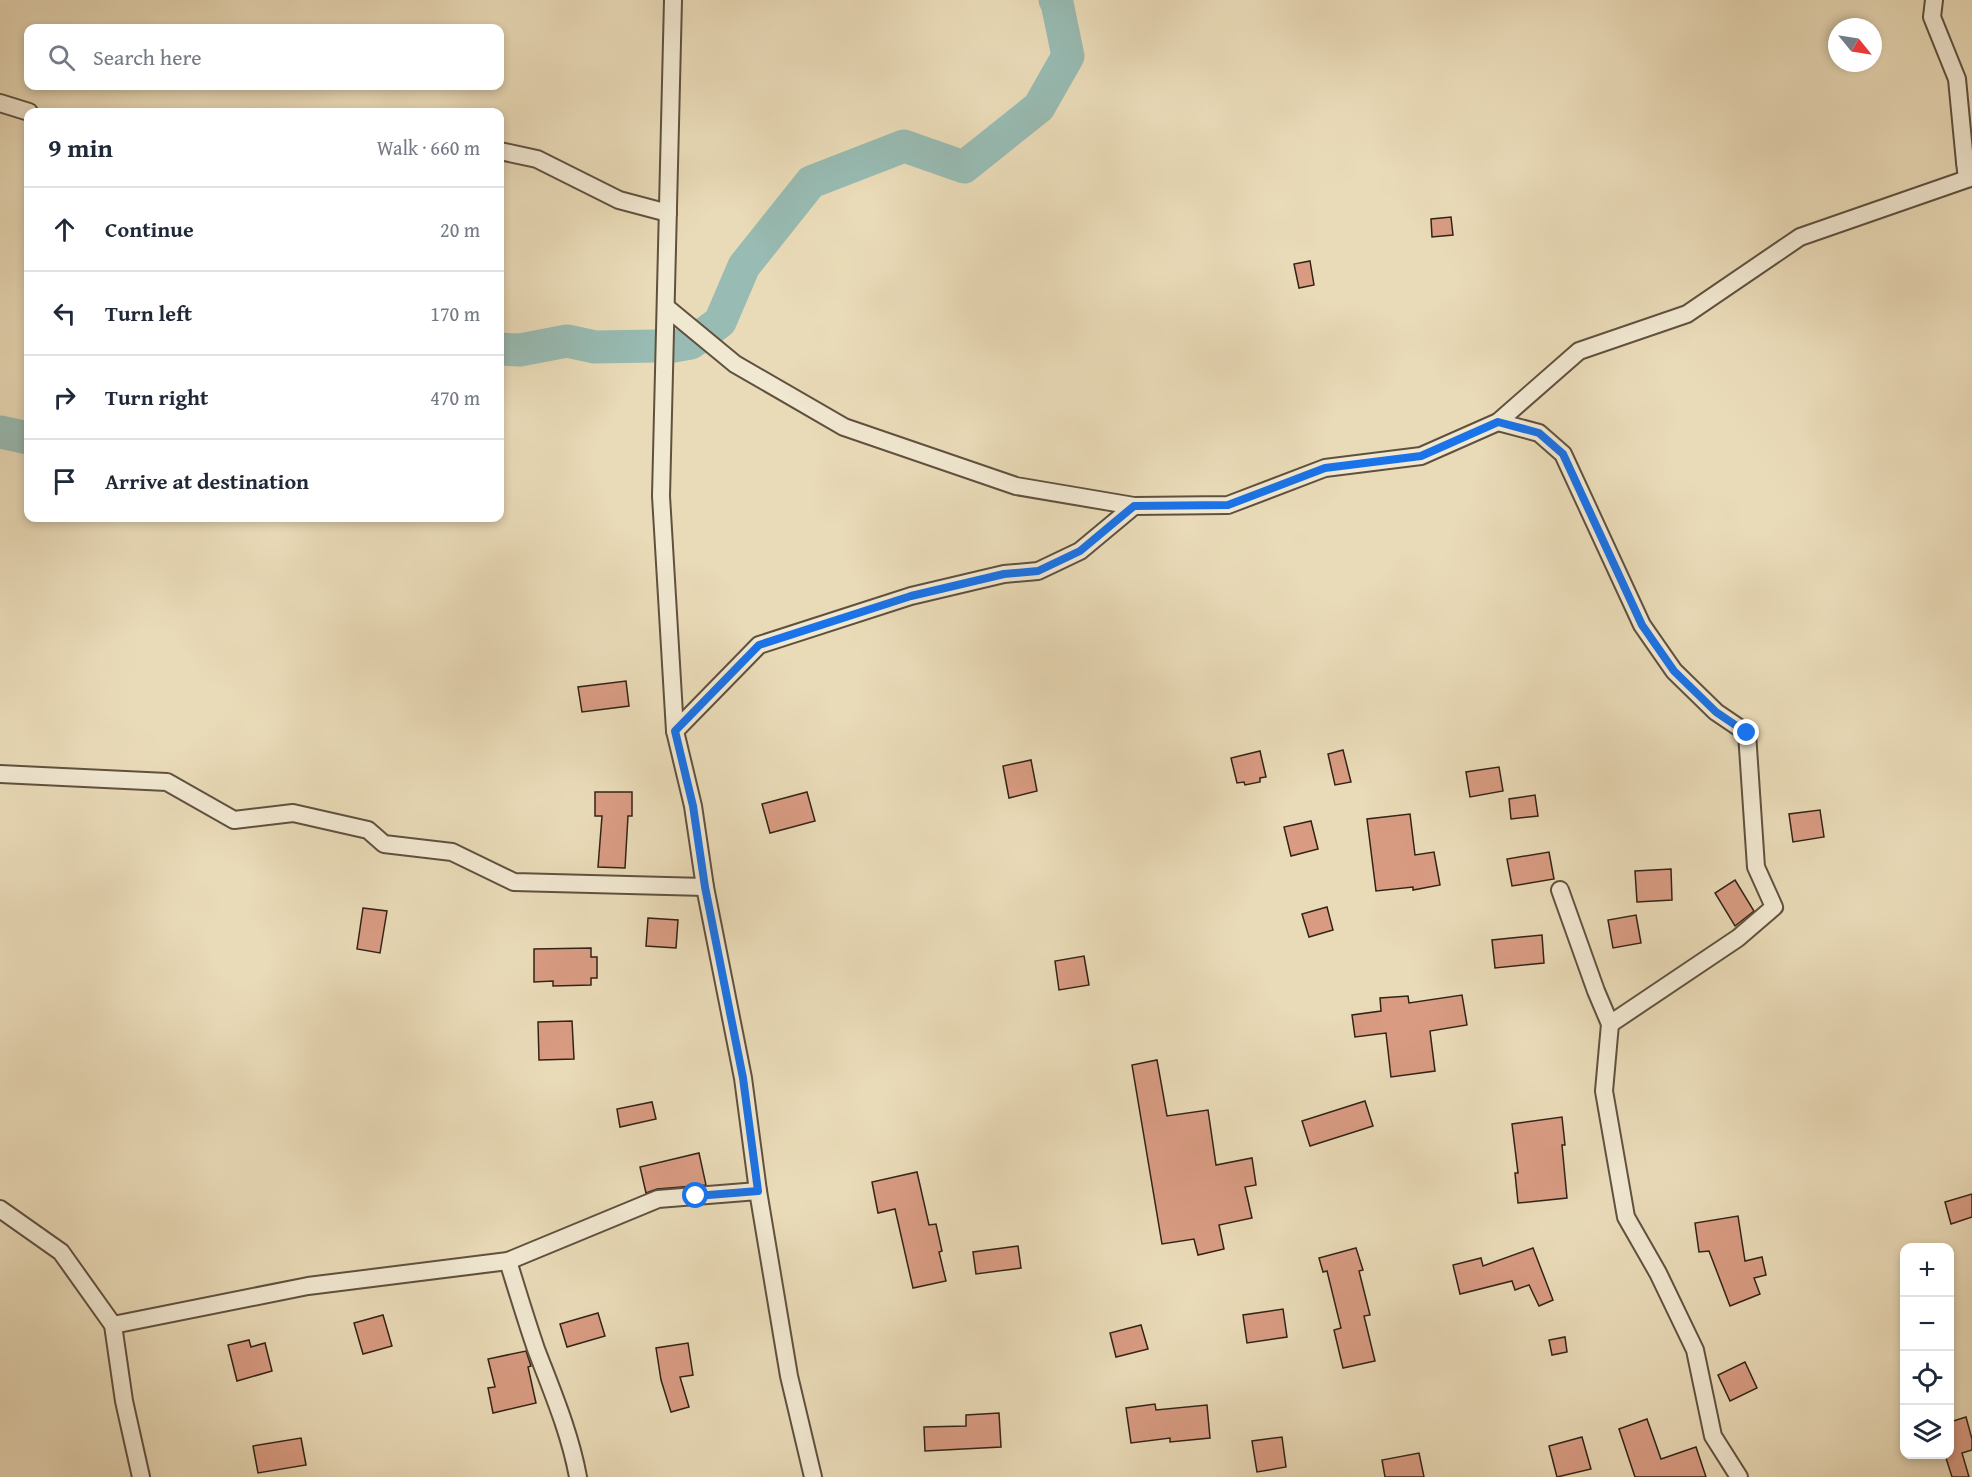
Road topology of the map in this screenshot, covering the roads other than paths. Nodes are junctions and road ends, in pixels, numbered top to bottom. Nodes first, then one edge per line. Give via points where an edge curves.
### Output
1 (674, 0) edge
2 (1934, 0) edge
3 (0, 103) edge
4 (24, 110) edge
5 (504, 152) edge
6 (1968, 162) edge
7 (668, 213) junction
8 (666, 307) junction
9 (1498, 422) junction
10 (1134, 506) junction
11 (675, 731) junction
12 (0, 774) edge
13 (705, 887) junction
14 (1560, 890) dead end
15 (1610, 1024) junction
16 (758, 1191) junction
17 (0, 1209) edge
18 (507, 1261) junction
19 (113, 1325) junction
20 (141, 1477) edge
21 (578, 1477) edge
22 (813, 1477) edge
23 (1739, 1477) edge

1 - 7 street
2 - 6 street via 1932,17 1957,79
3 - 4 street
5 - 7 street via 537,159 619,200
6 - 9 street via 1966,179 1800,237 1687,314 1579,351
7 - 8 street
8 - 10 street via 735,364 844,427 1016,486
8 - 11 street via 661,496
9 - 10 street via 1421,456 1325,468 1228,505
9 - 15 street via 1539,433 1563,454 1642,625 1674,671 1716,712 1747,733 1756,867 1774,907 1738,938
10 - 11 street via 1080,551 1038,571 1004,574 911,596 759,645
11 - 13 street via 693,806
12 - 13 street via 167,782 234,820 294,813 368,830 384,844 452,852 514,882
13 - 16 street via 743,1078
14 - 15 street
15 - 23 street via 1604,1091 1626,1217 1695,1350 1713,1436
16 - 18 street via 658,1199
16 - 22 street via 789,1376
17 - 19 street via 61,1252
18 - 19 street via 308,1286
18 - 21 street via 558,1406
19 - 20 street

